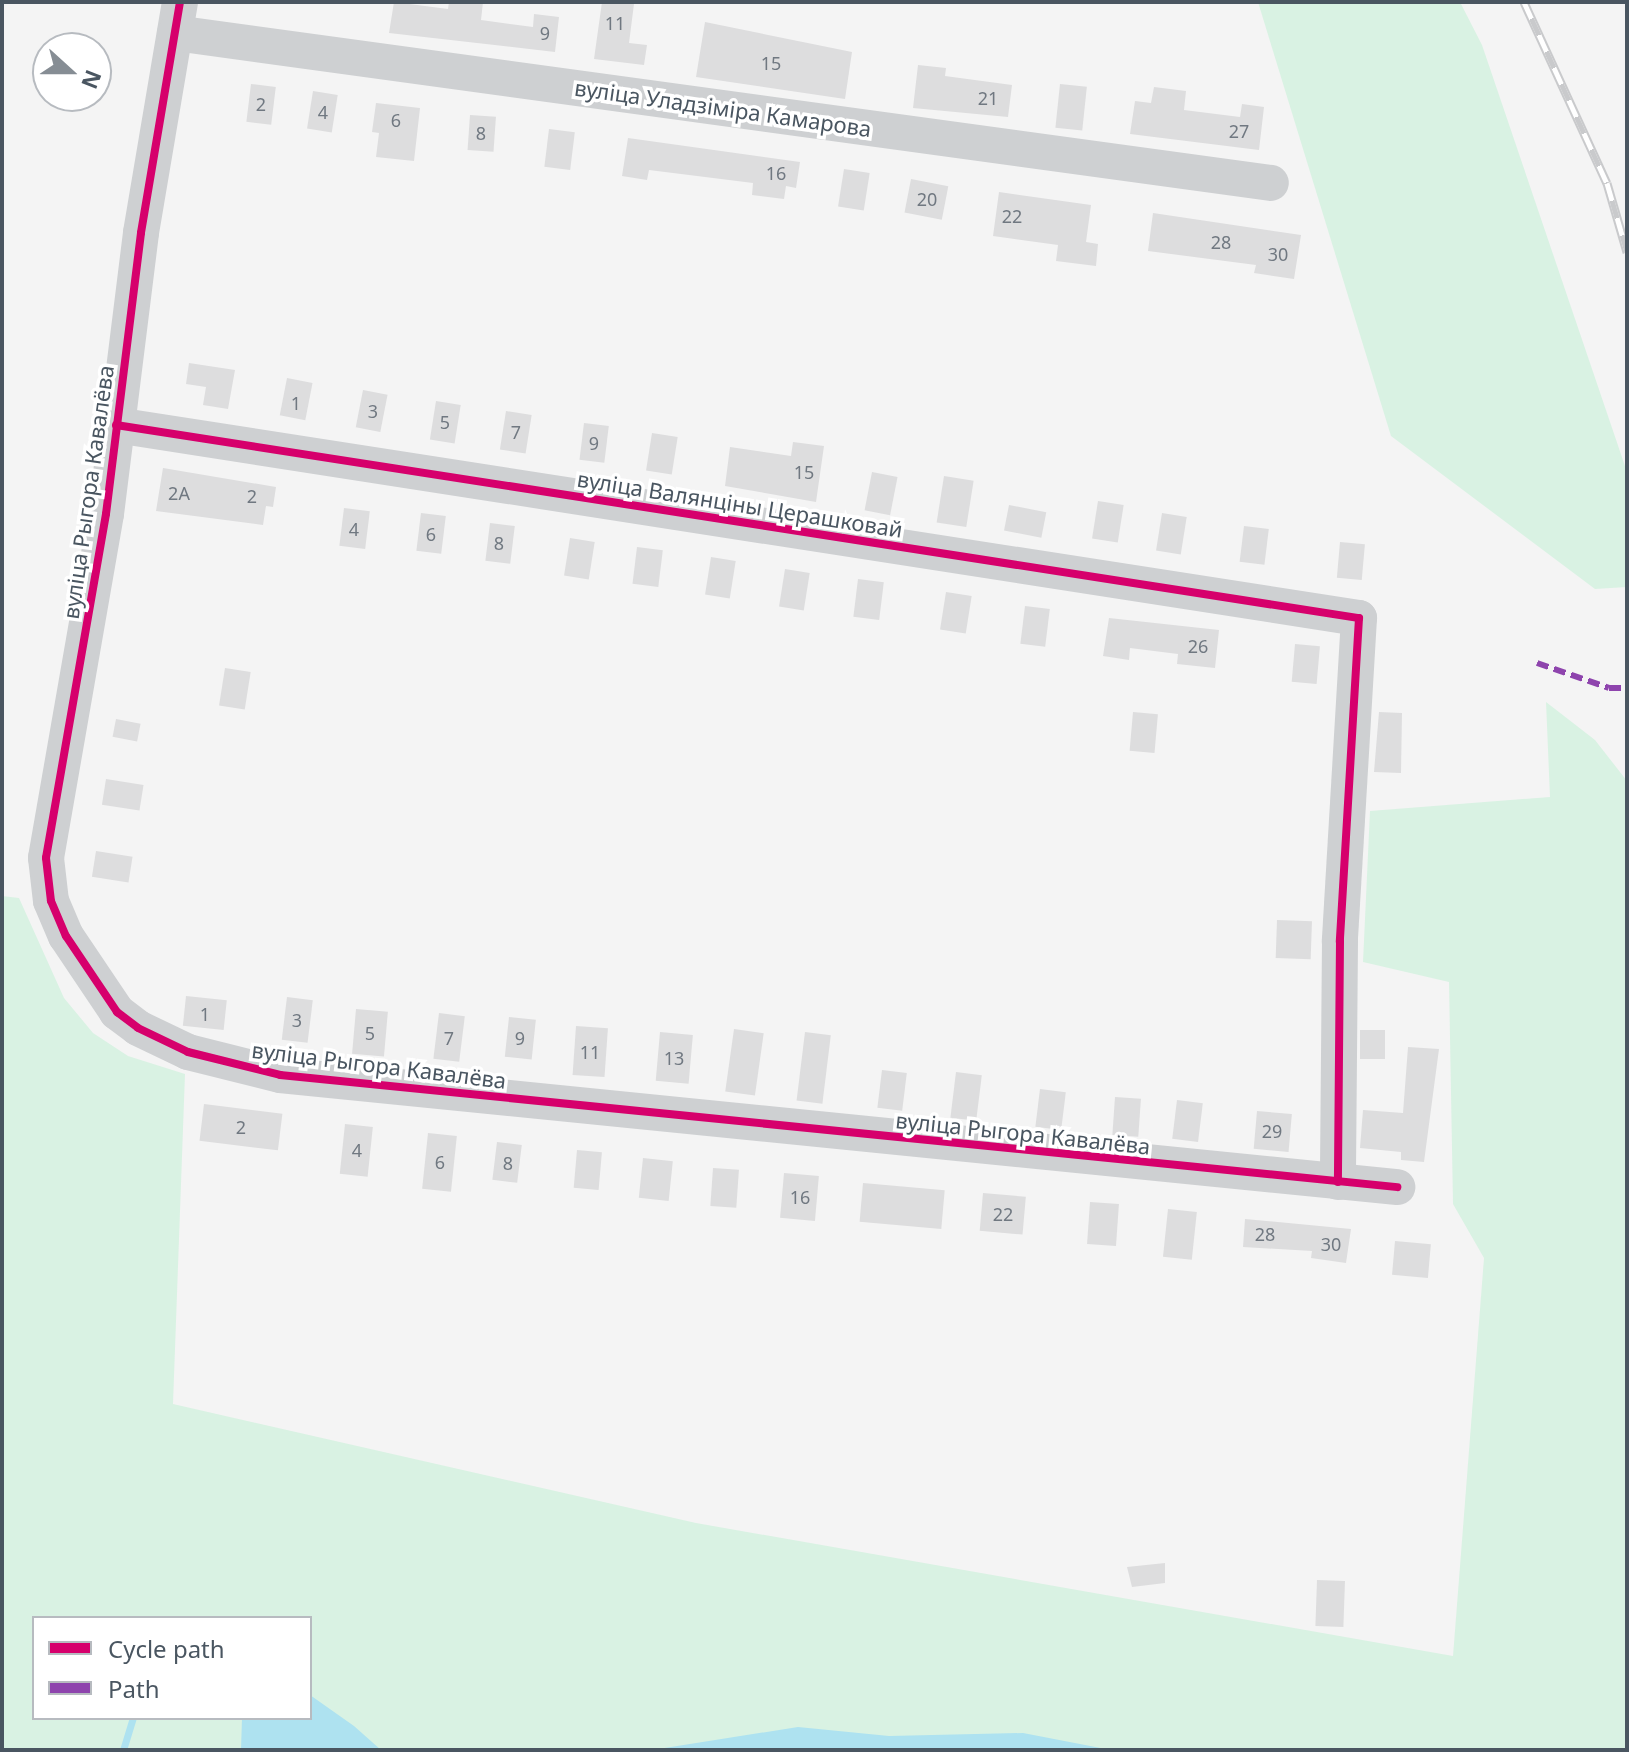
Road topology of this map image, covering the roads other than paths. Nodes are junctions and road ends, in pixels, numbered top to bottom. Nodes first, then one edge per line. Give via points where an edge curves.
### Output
1 (177, 18) edge
2 (1271, 183) dead end
3 (116, 425) junction
4 (1338, 1182) junction
5 (1397, 1187) dead end

1 - 2 street, вуліца Уладзіміра Камарова
1 - 3 street, вуліца Рыгора Кавалёва
3 - 4 street, вуліца Валянціны Церашковай via 1359,618 1340,941
3 - 4 street, вуліца Рыгора Кавалёва via 106,514 46,858 51,901 66,936 101,994 138,1028 215,1060 337,1083
4 - 5 street, вуліца Рыгора Кавалёва

